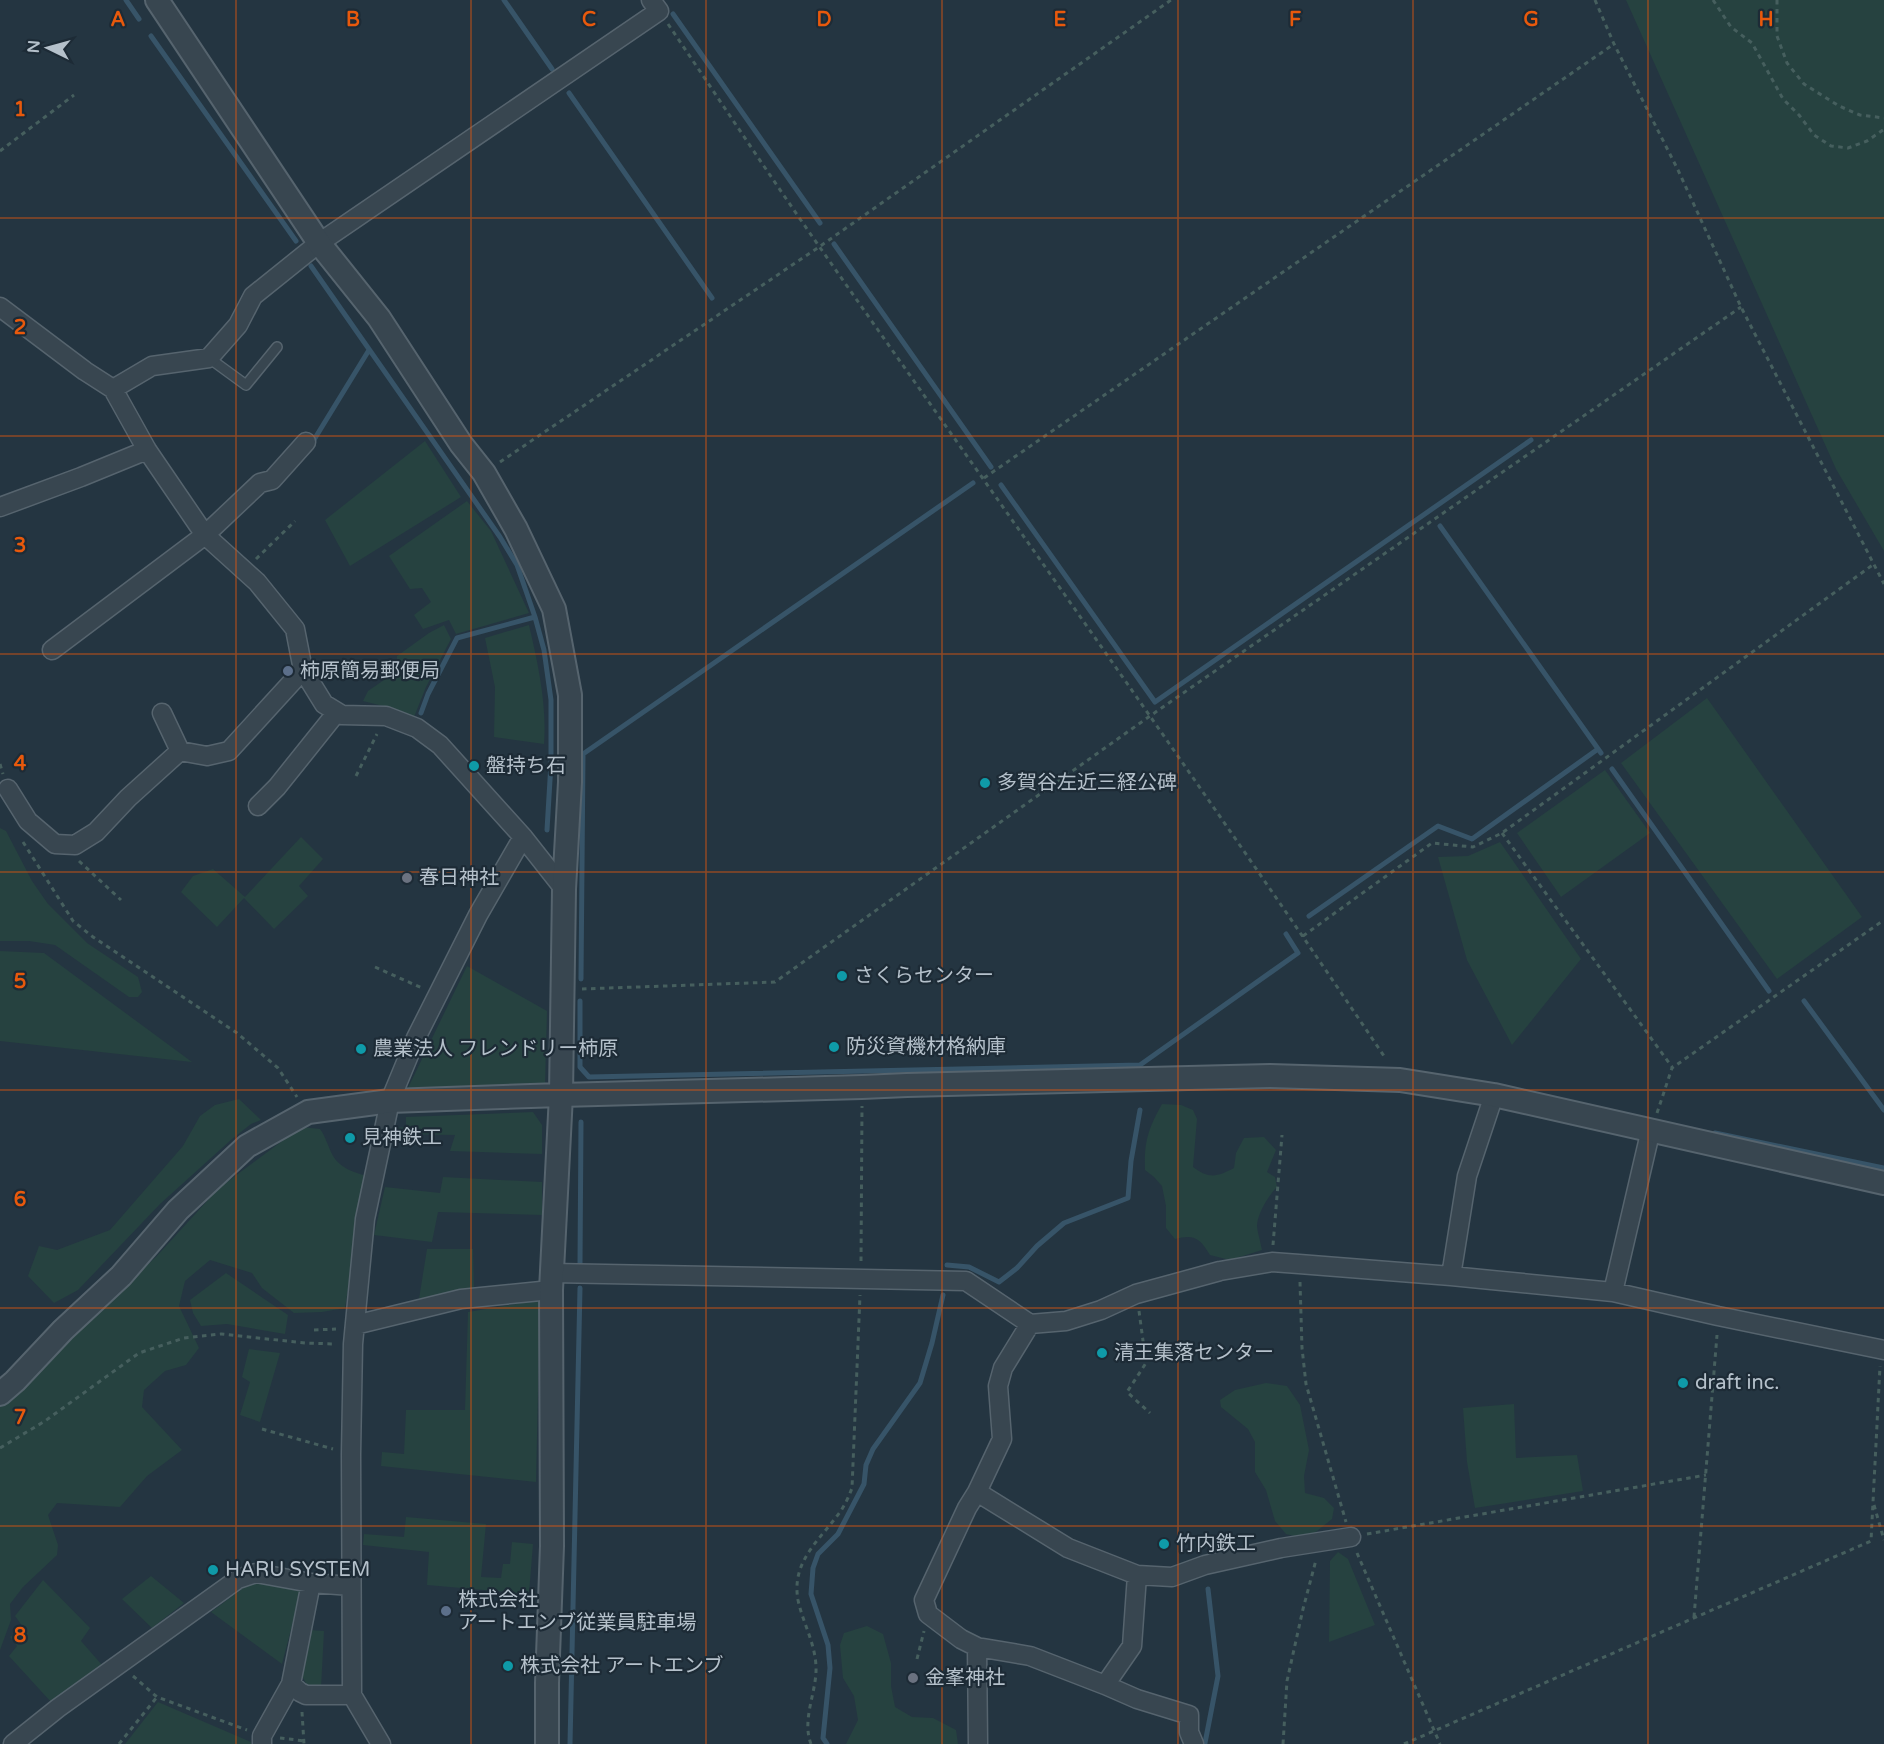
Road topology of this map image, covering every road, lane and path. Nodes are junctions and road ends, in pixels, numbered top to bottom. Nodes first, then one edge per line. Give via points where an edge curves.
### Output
1 (157, 0) edge
2 (1171, 0) edge
3 (1594, 0) edge
4 (1713, 0) edge
5 (1777, 0) edge
6 (655, 5) edge
7 (1614, 44) junction
8 (74, 94) dead end
9 (1884, 118) edge
10 (1884, 127) edge
11 (0, 151) edge
12 (319, 243) junction
13 (819, 247) junction
14 (0, 307) edge
15 (1741, 307) junction
16 (277, 347) dead end
17 (209, 358) junction
18 (112, 388) junction
19 (306, 442) dead end
20 (147, 450) junction
21 (484, 473) junction
22 (984, 478) junction
23 (0, 507) edge
24 (295, 521) dead end
25 (205, 535) junction
26 (1874, 564) junction
27 (244, 570) junction
28 (1884, 584) edge
29 (52, 650) dead end
30 (303, 670) junction
31 (337, 712) junction
32 (162, 713) dead end
33 (386, 716) junction
34 (1150, 716) junction
35 (180, 751) junction
36 (356, 776) dead end
37 (8, 789) dead end
38 (258, 806) dead end
39 (1503, 833) junction
40 (18, 834) dead end
41 (523, 837) junction
42 (75, 845) junction
43 (564, 889) junction
44 (121, 900) dead end
45 (1884, 920) edge
46 (1303, 936) junction
47 (375, 967) dead end
48 (563, 989) junction
49 (437, 995) junction
50 (1672, 1068) junction
51 (1400, 1080) junction
52 (862, 1088) junction
53 (561, 1095) junction
54 (1494, 1095) junction
55 (390, 1101) junction
56 (308, 1112) junction
57 (1651, 1129) junction
58 (1282, 1135) dead end
59 (1884, 1183) edge
60 (1272, 1262) junction
61 (1299, 1264) junction
62 (1451, 1276) junction
63 (861, 1280) junction
64 (552, 1282) junction
65 (1613, 1292) junction
66 (1136, 1294) junction
67 (1718, 1316) junction
68 (1030, 1324) junction
69 (355, 1325) junction
70 (314, 1330) dead end
71 (353, 1344) junction
72 (1882, 1350) edge
73 (0, 1394) edge
74 (1150, 1413) dead end
75 (262, 1429) dead end
76 (0, 1448) edge
77 (351, 1454) junction
78 (1706, 1475) junction
79 (977, 1492) junction
80 (1873, 1500) junction
81 (1351, 1537) junction
82 (1884, 1540) edge
83 (1323, 1541) junction
84 (1137, 1575) junction
85 (311, 1583) junction
86 (351, 1586) junction
87 (928, 1614) junction
88 (1694, 1617) junction
89 (977, 1647) junction
90 (917, 1659) dead end
91 (120, 1665) junction
92 (1105, 1686) junction
93 (295, 1688) junction
94 (352, 1695) junction
95 (157, 1696) junction
96 (1434, 1730) junction
97 (262, 1740) edge
98 (304, 1743) edge
99 (13, 1744) edge
100 (119, 1744) edge
101 (381, 1744) edge
102 (546, 1744) edge
103 (811, 1744) edge
104 (978, 1744) edge
105 (1194, 1744) edge
106 (1283, 1744) edge
107 (1404, 1744) edge
108 (1440, 1744) edge

1 - 12 street
2 - 13 path
3 - 7 path
4 - 10 path via 1731,27 1752,43 1783,99 1814,135 1831,147 1848,148 1867,141
5 - 9 path via 1777,36 1787,63 1804,84 1860,115
6 - 12 street
6 - 13 path
7 - 15 path
7 - 22 path
8 - 11 path
12 - 17 street via 253,296 238,325
12 - 21 street via 378,318
13 - 21 path
13 - 22 path
14 - 18 street
15 - 26 path
15 - 34 path
16 - 17 lane via 246,385
17 - 18 street via 152,366
18 - 20 street
19 - 25 street via 272,480 260,483
20 - 23 street
20 - 25 street
21 - 43 street via 554,609 570,695
22 - 34 path
24 - 27 path
25 - 27 street
25 - 29 street
26 - 28 path
26 - 39 path
27 - 30 street via 295,629
30 - 31 street via 324,704
30 - 35 street via 228,751 207,756
31 - 33 street
31 - 38 street
32 - 35 street
33 - 36 path
33 - 41 street via 417,728 440,745
34 - 46 path
34 - 48 path via 775,982
35 - 42 street via 96,832
37 - 42 street via 28,821 55,844
39 - 46 path via 1473,847 1432,843
39 - 50 path
40 - 56 path via 73,921 237,1033 278,1068
41 - 43 street
41 - 49 street
42 - 44 path via 77,860
43 - 48 street
45 - 50 path
46 - 51 path
47 - 49 path
48 - 53 street
49 - 55 street
50 - 57 path
51 - 52 street via 1270,1076
51 - 54 street
52 - 53 street
52 - 63 path
53 - 55 street
53 - 64 street
54 - 57 street
54 - 62 street via 1467,1176
55 - 56 street
55 - 69 street via 365,1219
56 - 73 street via 247,1146 178,1210 121,1276
57 - 59 street
57 - 65 street
58 - 60 path
60 - 61 street
60 - 66 street via 1220,1271
61 - 62 street
61 - 81 path via 1306,1384
62 - 65 street
63 - 64 street
63 - 68 street via 966,1281
63 - 103 path via 852,1488 841,1511 807,1553 798,1579 798,1600 816,1667 807,1732
64 - 69 street
64 - 102 street via 552,1546
65 - 67 street
66 - 68 street via 1066,1321
66 - 74 path via 1146,1363 1127,1392
67 - 72 street
67 - 78 path
68 - 79 street via 1003,1368 998,1386 1002,1439
69 - 70 path
69 - 71 street
71 - 76 path via 221,1335 184,1338 139,1353
71 - 77 street
72 - 80 path
75 - 77 path
77 - 86 street
78 - 81 path
78 - 88 path
79 - 84 street via 1068,1548
79 - 87 street via 924,1600
80 - 82 path
80 - 88 path via 1871,1541
81 - 83 street
81 - 96 path
83 - 84 street via 1205,1565 1172,1577
83 - 106 path via 1287,1681
84 - 92 street via 1132,1646
85 - 86 street
85 - 91 street via 256,1573 238,1579
85 - 93 street
86 - 94 street
87 - 89 street
87 - 90 path
88 - 96 path
89 - 92 street via 1030,1656
89 - 104 street
91 - 95 path
91 - 99 street
92 - 105 street via 1189,1715
93 - 94 street via 306,1695
93 - 97 street
93 - 98 path
94 - 101 street
95 - 97 path
95 - 100 path
96 - 107 path
96 - 108 path
97 - 98 path

